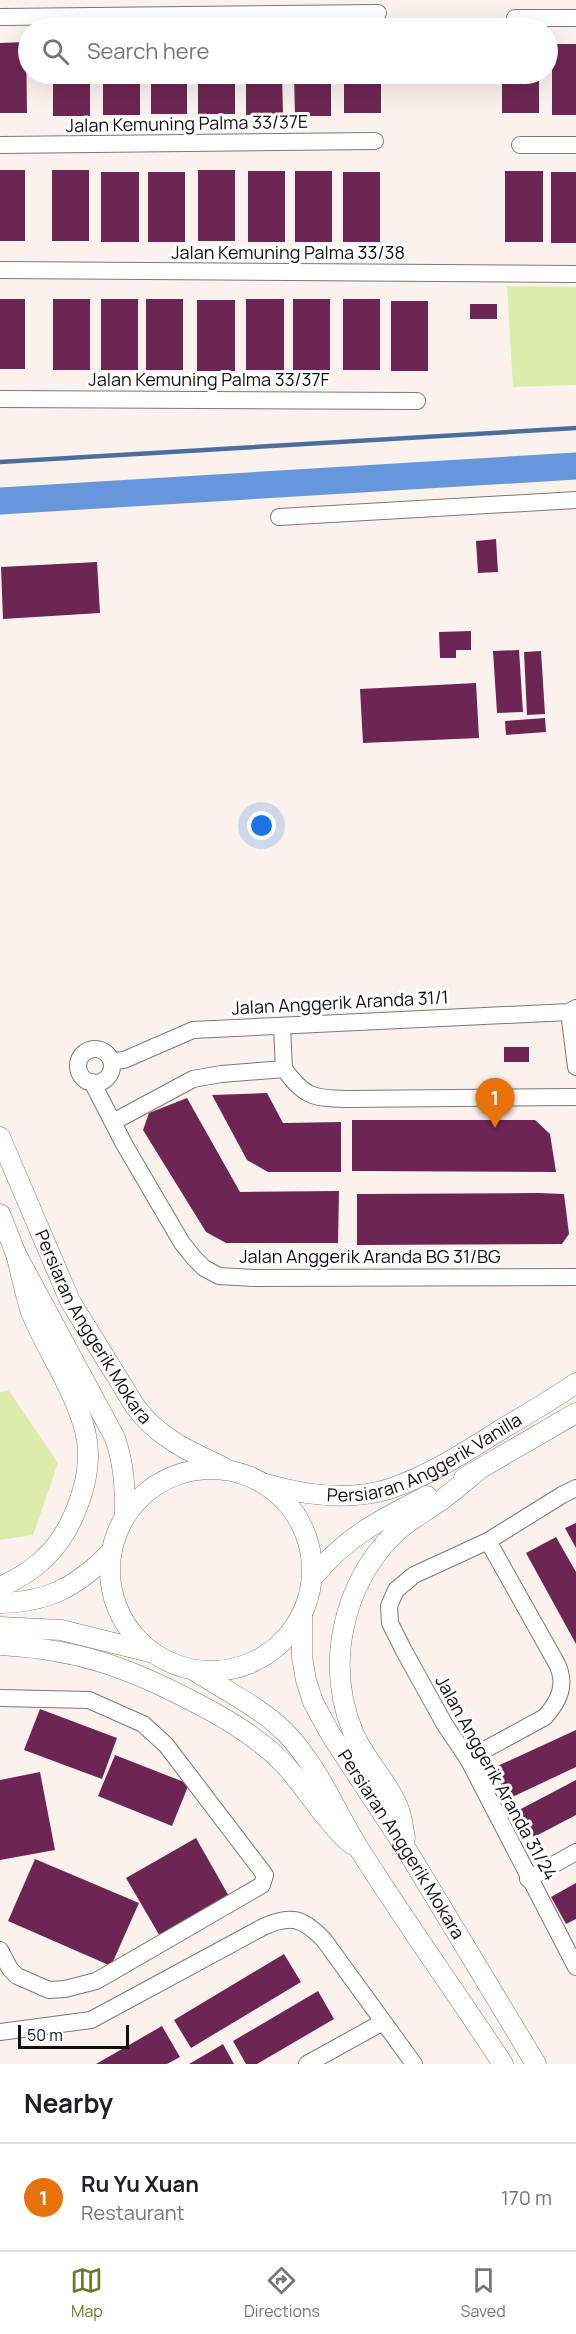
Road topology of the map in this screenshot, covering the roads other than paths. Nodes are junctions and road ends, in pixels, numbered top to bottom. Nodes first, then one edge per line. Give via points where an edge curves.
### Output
1 (378, 13) dead end
2 (0, 17) edge
3 (515, 18) dead end
4 (576, 18) edge
5 (375, 141) dead end
6 (0, 145) edge
7 (520, 145) dead end
8 (576, 145) edge
9 (0, 270) edge
10 (576, 274) edge
11 (0, 399) edge
12 (417, 401) dead end
13 (576, 500) edge
14 (279, 518) dead end
15 (573, 1010) edge
16 (282, 1026) junction
17 (112, 1061) junction
18 (576, 1067) edge
19 (284, 1069) junction
20 (92, 1082) junction
21 (576, 1097) edge
22 (113, 1122) junction
23 (0, 1137) edge
24 (0, 1214) edge
25 (16, 1254) junction
26 (576, 1277) edge
27 (576, 1383) edge
28 (576, 1413) edge
29 (233, 1472) junction
30 (476, 1472) junction
31 (261, 1482) junction
32 (576, 1488) edge
33 (125, 1515) junction
34 (488, 1541) junction
35 (110, 1553) junction
36 (313, 1577) junction
37 (0, 1587) edge
38 (0, 1603) edge
39 (303, 1613) junction
40 (0, 1628) edge
41 (0, 1645) edge
42 (150, 1652) junction
43 (193, 1670) junction
44 (0, 1698) edge
45 (468, 1759) junction
46 (408, 1852) junction
47 (576, 1852) edge
48 (362, 1854) junction
49 (528, 1879) junction
50 (0, 1950) edge
51 (576, 1967) edge
52 (383, 2022) junction
53 (0, 2032) edge
54 (307, 2064) edge
55 (414, 2064) edge
56 (503, 2064) edge
57 (536, 2064) edge

1 - 2 street
3 - 4 street
5 - 6 street, Jalan Kemuning Palma 33/37E
7 - 8 street
9 - 10 street, Jalan Kemuning Palma 33/38
11 - 12 street, Jalan Kemuning Palma 33/37F
13 - 14 street
15 - 16 street, Jalan Anggerik Aranda 31/1
15 - 18 street
16 - 17 street, Jalan Anggerik Aranda 31/1 via 193,1030 124,1060
16 - 19 street
17 - 20 street via 108,1077
17 - 20 street via 100,1050 90,1050 81,1057 80,1072
19 - 21 street via 314,1098
19 - 22 street via 193,1079
20 - 22 street, Jalan Anggerik Aranda BG 31/BG
22 - 26 street, Jalan Anggerik Aranda BG 31/BG via 182,1243 204,1268 219,1276
23 - 29 main road, Persiaran Anggerik Mokara via 70,1301 143,1418 180,1447
24 - 25 main road, Persiaran Anggerik Mokara
25 - 33 main road, Persiaran Anggerik Mokara via 115,1438 125,1484
25 - 37 main road via 31,1311 77,1409 89,1453 79,1504 55,1550 30,1571
27 - 31 main road, Persiaran Anggerik Vanilla via 465,1452 388,1489 330,1494
28 - 30 main road, Persiaran Anggerik Vanilla
29 - 31 main road
29 - 33 main road via 196,1470 175,1475 139,1498
30 - 36 main road, Persiaran Anggerik Vanilla via 360,1532
30 - 46 main road via 395,1534 364,1575 351,1599 343,1628 342,1697 353,1733 398,1806
31 - 36 main road via 290,1508 303,1528
32 - 34 street
33 - 35 main road
34 - 45 street via 557,1664 563,1683 554,1708 545,1717
34 - 45 street, Jalan Anggerik Aranda 31/24 via 414,1575 396,1590 389,1606 390,1623 404,1651
35 - 38 main road via 89,1574 61,1592 25,1602
35 - 42 main road via 109,1581 116,1608 130,1632
36 - 39 main road
39 - 43 main road via 276,1648 258,1660 237,1668
39 - 46 main road, Persiaran Anggerik Mokara via 302,1657 313,1702
40 - 42 main road via 62,1630
41 - 48 main road via 34,1646 97,1658 157,1682 213,1712 283,1763 332,1827
42 - 43 main road
43 - 48 main road, Persiaran Anggerik Mokara via 284,1731 321,1779
44 - 50 street via 89,1700 143,1724 166,1745 265,1875 262,1885 96,1981 65,1989 42,1988 17,1976
45 - 49 street, Jalan Anggerik Aranda 31/24
46 - 57 main road, Persiaran Anggerik Mokara
47 - 49 street
48 - 56 main road, Persiaran Anggerik Mokara
49 - 51 street, Jalan Anggerik Aranda 31/24
52 - 53 street via 324,1940 310,1926 293,1918 263,1927 91,2020
52 - 54 street
52 - 55 street

